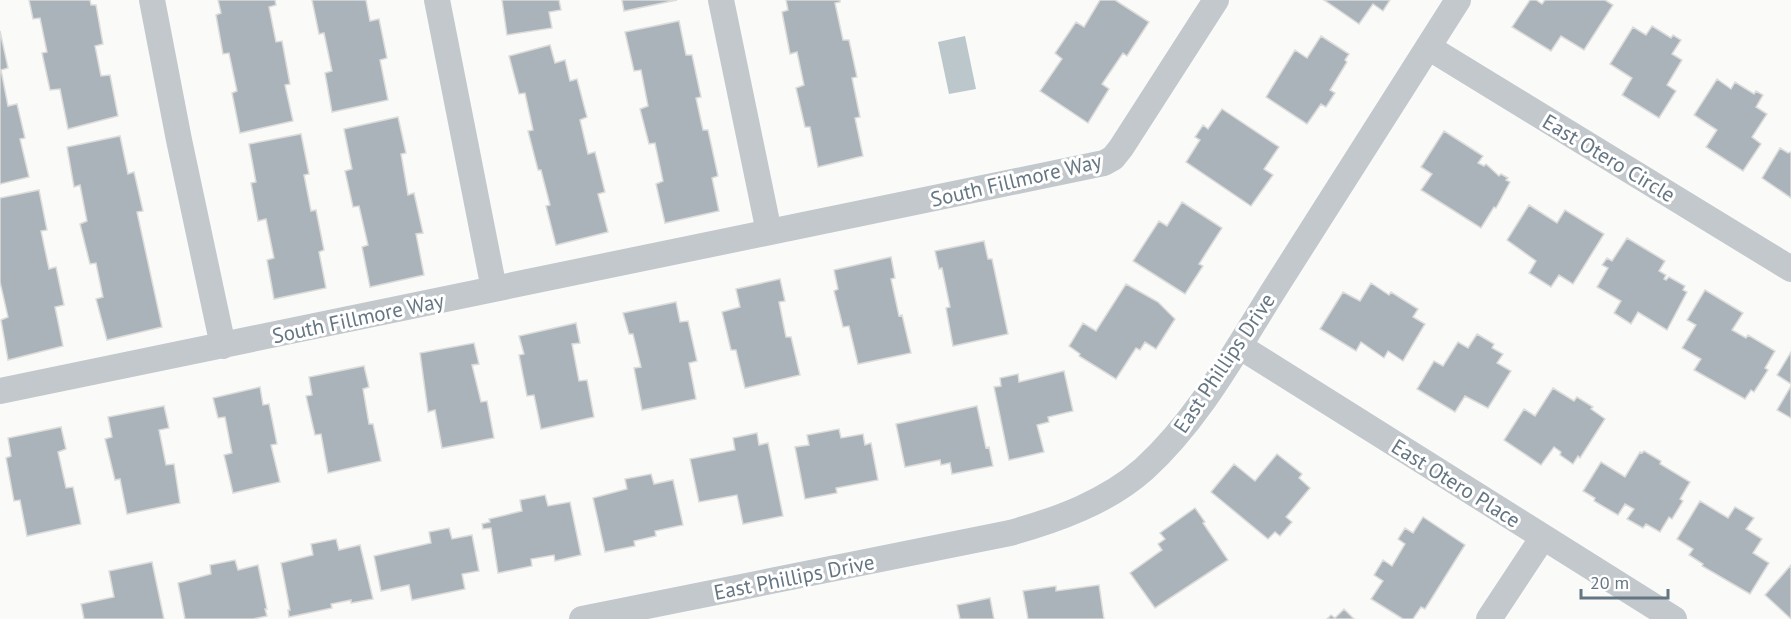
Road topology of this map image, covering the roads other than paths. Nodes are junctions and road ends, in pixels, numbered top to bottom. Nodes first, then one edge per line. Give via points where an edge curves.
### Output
1 (152, 0) edge
2 (437, 0) edge
3 (721, 0) edge
4 (1216, 0) edge
5 (1458, 0) edge
6 (1428, 47) junction
7 (769, 232) junction
8 (1791, 269) edge
9 (494, 289) junction
10 (223, 346) junction
11 (1239, 346) junction
12 (0, 391) edge
13 (1543, 537) junction
14 (582, 619) edge
15 (1489, 619) edge
16 (1674, 619) edge

1 - 10 street
2 - 9 street
3 - 7 street
4 - 7 street, South Fillmore Way via 1121,148 1104,163
5 - 6 street, East Phillips Drive
6 - 8 street, East Otero Circle
6 - 11 street, East Phillips Drive
7 - 9 street, South Fillmore Way
9 - 10 street, South Fillmore Way
10 - 12 street, South Fillmore Way
11 - 13 street, East Otero Place
11 - 14 street, East Phillips Drive via 1186,424 1143,470 1104,497 1056,520 1010,533
13 - 15 street
13 - 16 street, East Otero Place

